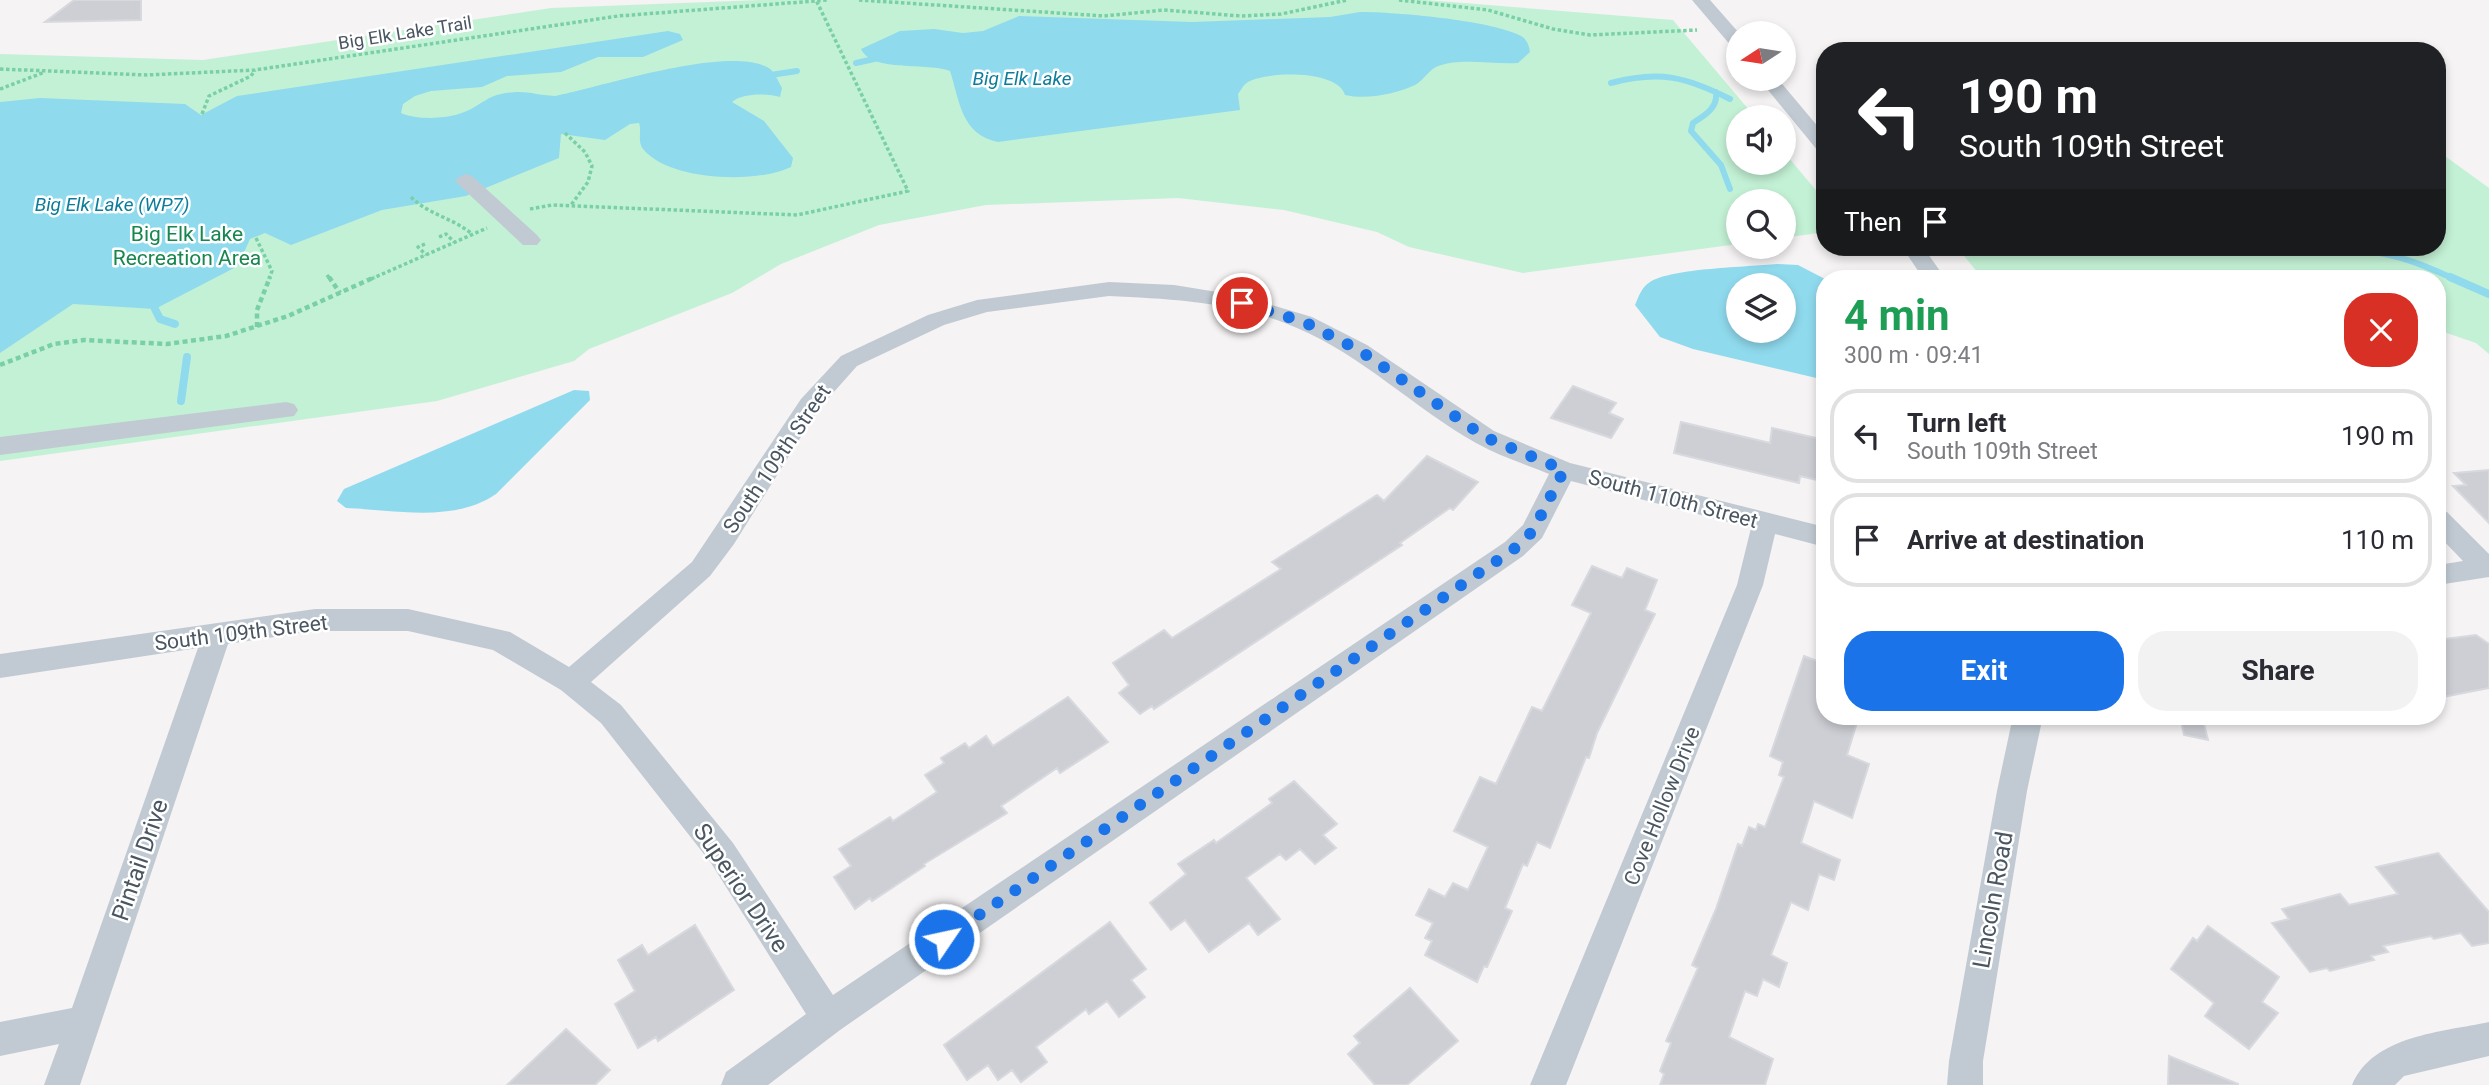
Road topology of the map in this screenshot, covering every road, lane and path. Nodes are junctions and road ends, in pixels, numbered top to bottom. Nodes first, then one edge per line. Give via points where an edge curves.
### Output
1 (828, 0) edge
2 (859, 0) edge
3 (1347, 0) edge
4 (1399, 0) edge
5 (1700, 0) edge
6 (815, 1) edge
7 (1726, 29) edge
8 (1697, 30) dead end
9 (0, 69) edge
10 (255, 70) junction
11 (46, 72) junction
12 (0, 89) edge
13 (1778, 91) edge
14 (202, 114) dead end
15 (565, 133) dead end
16 (1816, 136) edge
17 (465, 180) dead end
18 (411, 197) dead end
19 (570, 206) junction
20 (524, 212) dead end
21 (490, 226) dead end
22 (472, 234) junction
23 (439, 237) dead end
24 (256, 238) dead end
25 (530, 240) dead end
26 (454, 242) junction
27 (425, 244) dead end
28 (426, 255) junction
29 (327, 275) dead end
30 (340, 293) junction
31 (257, 327) junction
32 (0, 365) edge
33 (286, 410) dead end
34 (0, 446) edge
35 (1564, 470) junction
36 (1765, 523) junction
37 (2446, 527) edge
38 (1816, 535) edge
39 (2487, 567) edge
40 (2446, 574) edge
41 (217, 634) junction
42 (0, 666) edge
43 (571, 682) junction
44 (2026, 725) edge
45 (828, 1018) junction
46 (84, 1022) junction
47 (0, 1039) edge
48 (2489, 1039) edge
49 (62, 1085) edge
50 (739, 1085) edge
51 (1548, 1085) edge
52 (1965, 1085) edge
53 (2370, 1085) edge

1 - 6 path, Big Elk Lake Trail
2 - 3 path via 1093,15 1164,10 1241,16
4 - 8 path via 1488,10 1590,36
5 - 7 street
6 - 10 path, Big Elk Lake Trail via 618,16
6 - 19 path via 908,191 797,215
9 - 11 path, Big Elk Lake Trail
10 - 11 path, Big Elk Lake Trail via 147,75
10 - 14 path via 209,96
11 - 12 path
13 - 16 street
15 - 19 path via 592,166
17 - 25 street
18 - 22 path via 424,212 457,220
19 - 20 path via 542,206
21 - 22 path
22 - 26 path
23 - 26 path via 446,234
24 - 31 path via 272,271 257,310
26 - 28 path
27 - 28 path via 418,247
28 - 30 path
29 - 30 path
30 - 31 path
31 - 32 path via 167,344 84,340 44,347
33 - 34 street
35 - 36 street, South 110th Street
35 - 43 street, South 109th Street via 1485,437 1359,350 1304,322 1242,303 1174,292 1109,289 985,305 936,320 849,361 808,405 701,569
35 - 45 street, South 110th Street via 1533,531 1514,549
36 - 38 street, South 110th Street
36 - 51 street, Cove Hollow Drive via 1750,585
37 - 39 street
39 - 40 street
41 - 42 street, South 109th Street
41 - 43 street, South 109th Street via 315,620 408,621 500,640
41 - 46 street, Pintail Drive
43 - 45 street, Superior Drive via 611,714 722,853
44 - 52 street, Lincoln Road
45 - 50 street
46 - 47 street
46 - 49 street, Pintail Drive
48 - 53 street via 2404,1059

